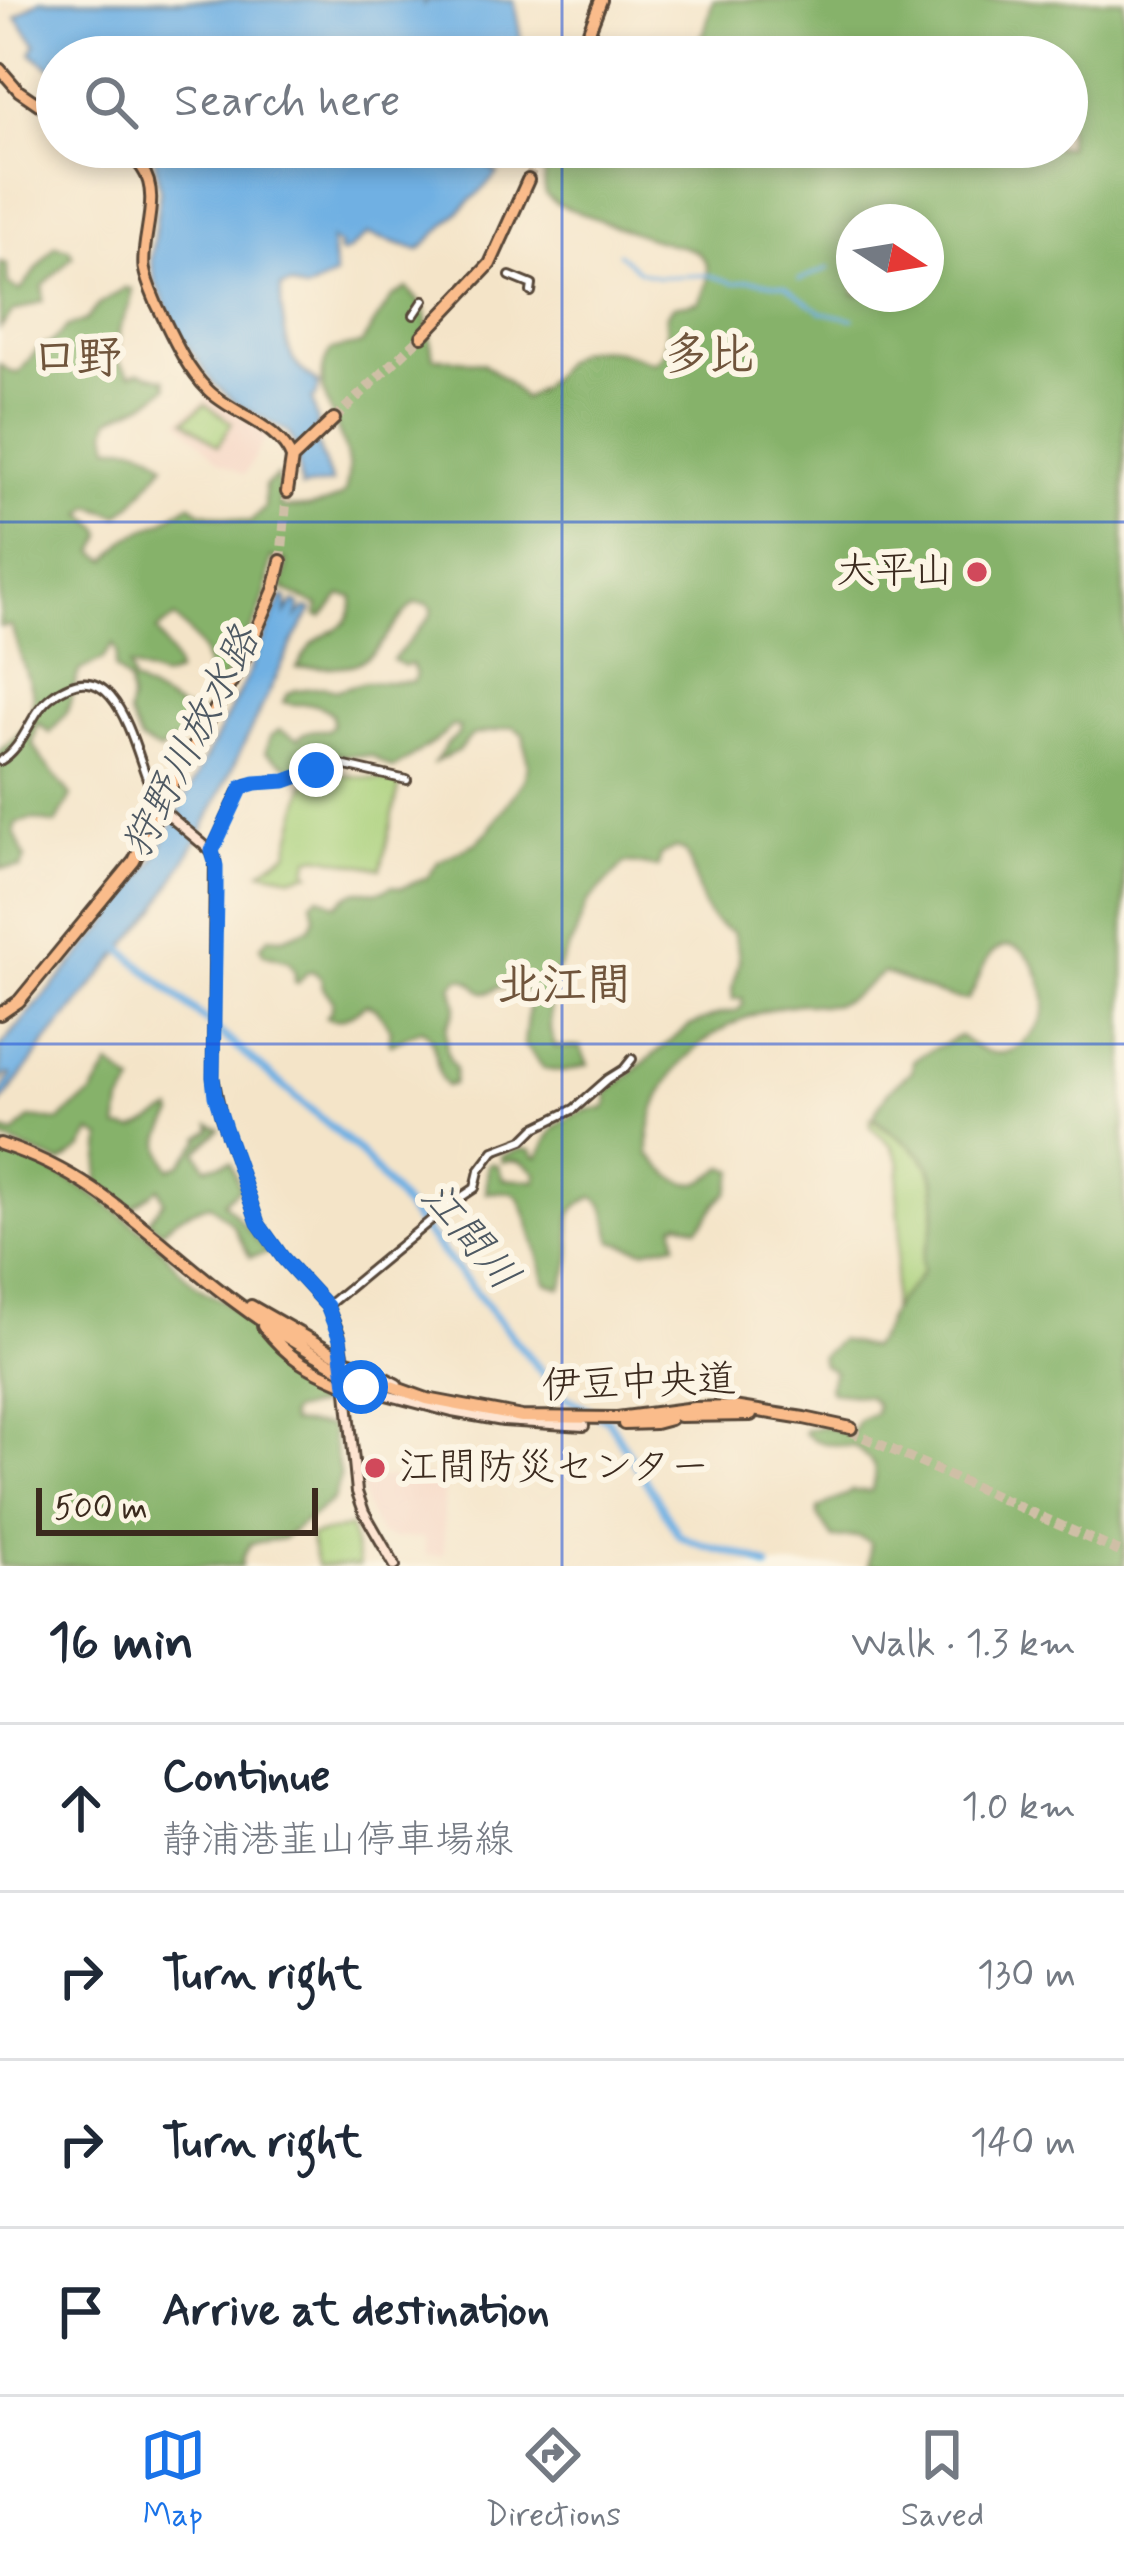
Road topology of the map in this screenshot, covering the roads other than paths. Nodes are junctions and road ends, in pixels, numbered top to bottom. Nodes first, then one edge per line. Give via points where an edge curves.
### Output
1 (601, 0) edge
2 (587, 36) edge
3 (0, 69) edge
4 (36, 102) edge
5 (141, 168) edge
6 (528, 180) tunnel mouth
7 (510, 276) dead end
8 (531, 292) dead end
9 (424, 300) dead end
10 (414, 315) dead end
11 (422, 336) tunnel mouth
12 (334, 419) tunnel mouth
13 (294, 458) junction
14 (287, 492) tunnel mouth
15 (281, 561) tunnel mouth
16 (0, 761) edge
17 (407, 780) dead end
18 (164, 812) junction
19 (209, 849) junction
20 (0, 1014) edge
21 (632, 1059) dead end
22 (0, 1143) edge
23 (230, 1296) junction
24 (327, 1306) junction
25 (346, 1371) junction
26 (850, 1429) tunnel mouth
27 (395, 1566) edge

1 - 2 highway
3 - 4 main road
5 - 13 main road via 150,194 145,272 184,358 211,393 280,439
6 - 11 highway via 490,264
7 - 8 street via 532,285
9 - 10 street
12 - 13 highway
13 - 14 highway
15 - 18 highway via 237,674
16 - 18 street via 51,697 90,682 121,711
17 - 19 street via 341,766 247,784
18 - 19 main road
18 - 20 highway via 121,879
19 - 24 main road via 216,866 215,1096 258,1223
21 - 24 street via 578,1106 494,1151 475,1188
22 - 23 highway, 伊豆中央道 via 115,1199
23 - 25 highway, 伊豆中央道
23 - 25 highway via 296,1362
24 - 25 main road
25 - 26 highway, 伊豆中央道 via 522,1417 585,1421 733,1407
25 - 27 main road via 358,1492

